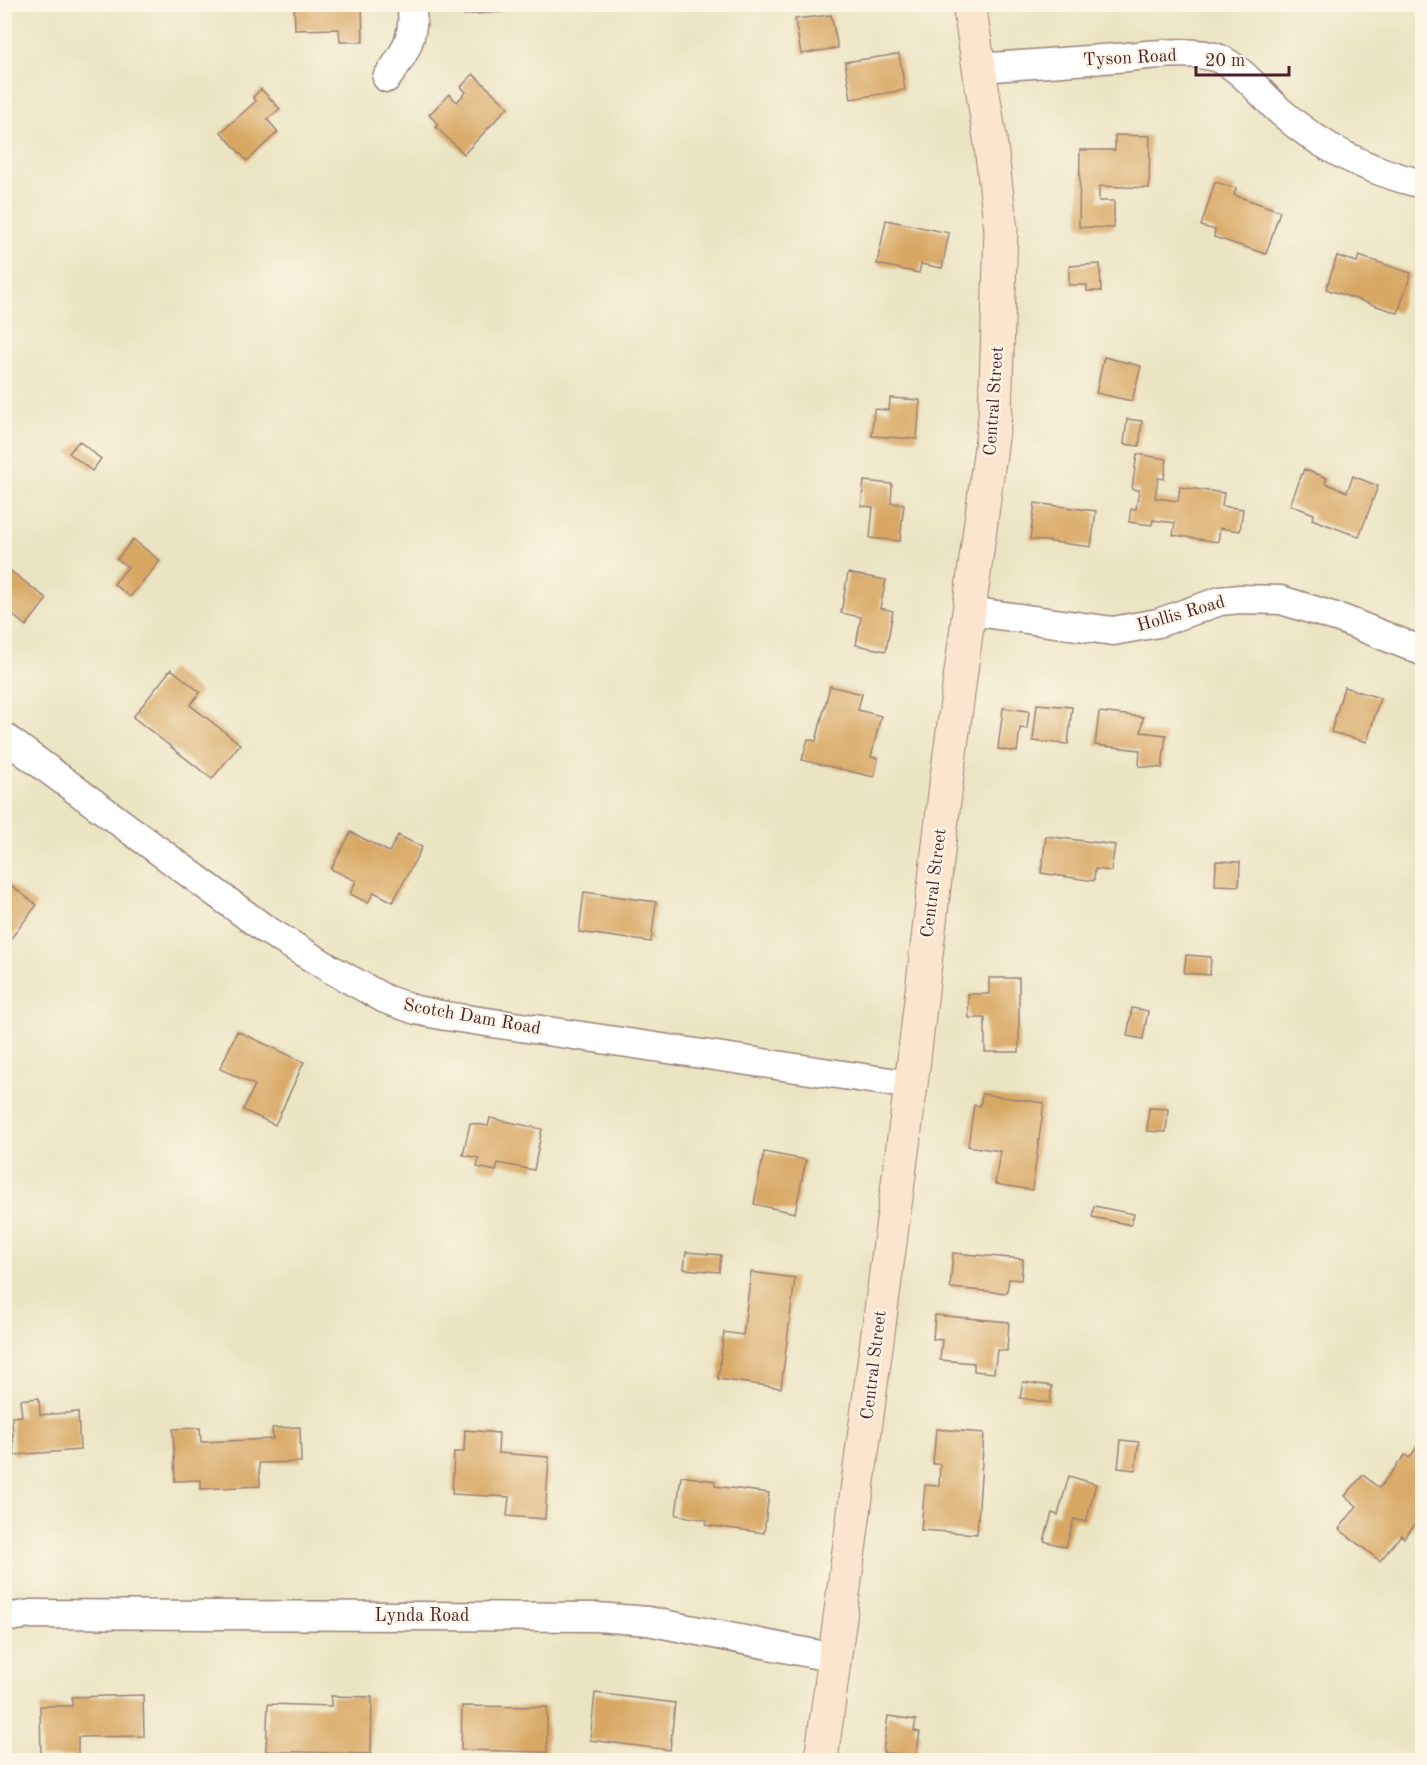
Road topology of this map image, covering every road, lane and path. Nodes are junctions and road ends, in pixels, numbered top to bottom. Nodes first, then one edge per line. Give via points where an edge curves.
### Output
1 (411, 4) edge
2 (969, 4) edge
3 (979, 68) junction
4 (387, 78) dead end
5 (1422, 184) edge
6 (969, 611) junction
7 (1422, 651) edge
8 (4, 737) edge
9 (911, 1085) junction
10 (4, 1618) edge
11 (835, 1658) junction
12 (821, 1761) edge

1 - 4 street via 414,20 409,42
2 - 3 main road, Central Street
3 - 5 street, Tyson Road via 1169,54 1219,59 1237,70 1297,125 1332,149 1376,171
3 - 6 main road, Central Street via 1002,255 995,416
6 - 7 street, Hollis Road via 1113,631 1158,623 1220,601 1271,599 1302,605
6 - 9 main road, Central Street
8 - 9 street, Scotch Dam Road via 265,929 361,987 401,1006
9 - 11 main road, Central Street
10 - 11 street, Lynda Road via 31,1614 597,1617 648,1621
11 - 12 main road, Central Street

